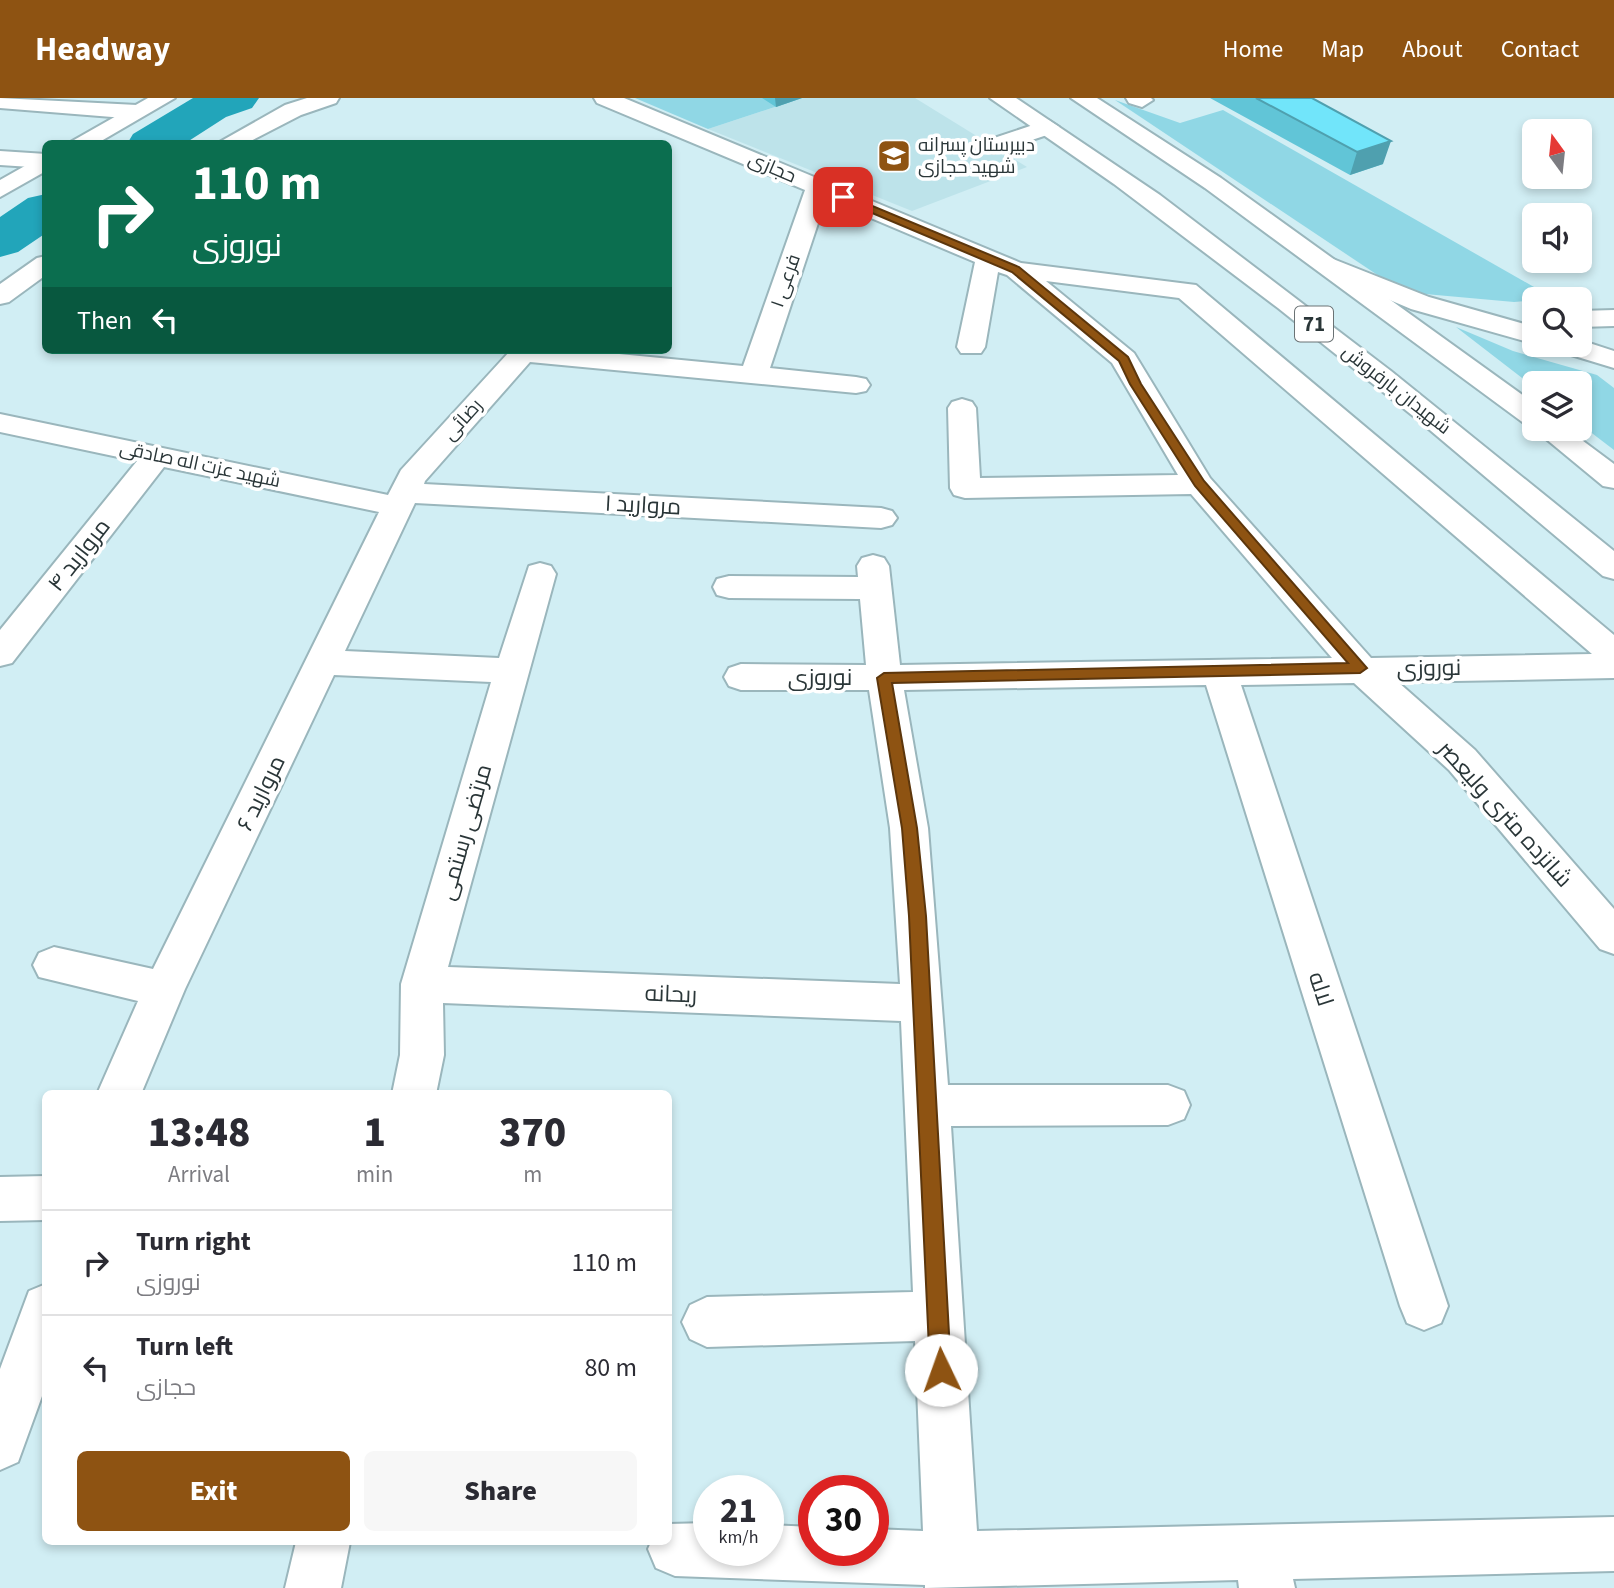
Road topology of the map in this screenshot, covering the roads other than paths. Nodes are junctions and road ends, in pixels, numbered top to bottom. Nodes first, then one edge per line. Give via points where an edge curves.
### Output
1 (164, 98) edge
2 (328, 98) edge
3 (605, 98) edge
4 (1001, 98) edge
5 (1085, 98) edge
6 (0, 101) edge
7 (137, 112) junction
8 (1048, 127) junction
9 (85, 140) edge
10 (235, 140) edge
11 (993, 146) dead end
12 (0, 158) edge
13 (42, 161) edge
14 (42, 164) edge
15 (818, 187) junction
16 (0, 190) edge
17 (988, 258) junction
18 (1328, 265) junction
19 (42, 266) edge
20 (1016, 270) junction
21 (0, 296) edge
22 (1592, 317) edge
23 (1614, 318) edge
24 (1522, 330) edge
25 (971, 347) dead end
26 (1592, 353) edge
27 (523, 354) edge
28 (545, 354) edge
29 (1614, 360) edge
30 (754, 375) junction
31 (856, 385) dead end
32 (962, 408) dead end
33 (1522, 408) edge
34 (0, 423) edge
35 (1565, 441) edge
36 (157, 456) junction
37 (1614, 479) edge
38 (1199, 484) junction
39 (403, 500) junction
40 (881, 518) dead end
41 (1614, 568) edge
42 (540, 574) dead end
43 (729, 587) dead end
44 (0, 654) edge
45 (1614, 654) edge
46 (325, 662) junction
47 (1614, 666) edge
48 (1360, 668) junction
49 (510, 671) junction
50 (1219, 672) junction
51 (741, 677) dead end
52 (884, 678) junction
53 (1614, 937) edge
54 (54, 965) dead end
55 (422, 985) junction
56 (164, 989) junction
57 (921, 1003) junction
58 (121, 1090) edge
59 (415, 1090) edge
60 (1168, 1105) dead end
61 (926, 1106) junction
62 (42, 1198) edge
63 (0, 1199) edge
64 (1424, 1307) dead end
65 (938, 1316) junction
66 (42, 1320) edge
67 (707, 1322) dead end
68 (0, 1444) edge
69 (1614, 1544) edge
70 (322, 1545) edge
71 (784, 1558) edge
72 (1264, 1570) edge
73 (952, 1574) edge
74 (313, 1588) edge

1 - 7 main road
2 - 10 main road
3 - 15 main road, حجازی
4 - 8 main road, شهیدان بارفروش / 71
5 - 18 main road, 71
6 - 7 main road
7 - 9 main road
8 - 11 main road
8 - 41 main road, شهیدان بارفروش / 71 via 1287,303
12 - 13 main road
14 - 16 main road
15 - 17 main road, حجازی
15 - 30 main road, فرعی ۱
17 - 20 main road, حجازی
17 - 25 main road
18 - 24 main road via 1420,303
18 - 33 main road, 71
19 - 21 main road
20 - 38 main road, حجازی via 1124,359
20 - 45 main road, حجازی via 1187,291
22 - 23 main road
26 - 29 main road
27 - 39 main road, رضائی via 412,477
28 - 30 main road
30 - 31 main road
32 - 38 main road via 965,488
34 - 36 main road, شهید عزت اله صادقی
35 - 37 main road
36 - 39 main road, شهید عزت اله صادقی
36 - 44 main road, مروارید ۴
38 - 48 main road, حجازی
39 - 40 main road, مروارید ۱
39 - 46 main road, مروارید ۶
42 - 49 main road, مرتضی رستمی
43 - 52 main road via 874,577
46 - 49 main road
46 - 56 main road, مروارید ۶
47 - 48 main road, نوروزی
48 - 50 main road, نوروزی
48 - 53 main road, شانزده متری ولیعصر via 1462,760
49 - 55 main road, مرتضی رستمی
50 - 52 main road, نوروزی
50 - 64 main road, لاله
51 - 52 main road, نوروزی
52 - 57 main road via 909,828
54 - 56 main road
55 - 57 main road, ریحانه
55 - 59 main road, مرتضی رستمی via 422,1055
56 - 58 main road, مروارید ۶
57 - 61 main road
60 - 61 main road
61 - 65 main road
62 - 63 main road
65 - 67 main road
65 - 73 main road
66 - 68 main road
69 - 72 main road
70 - 74 main road
71 - 73 main road
72 - 73 main road

